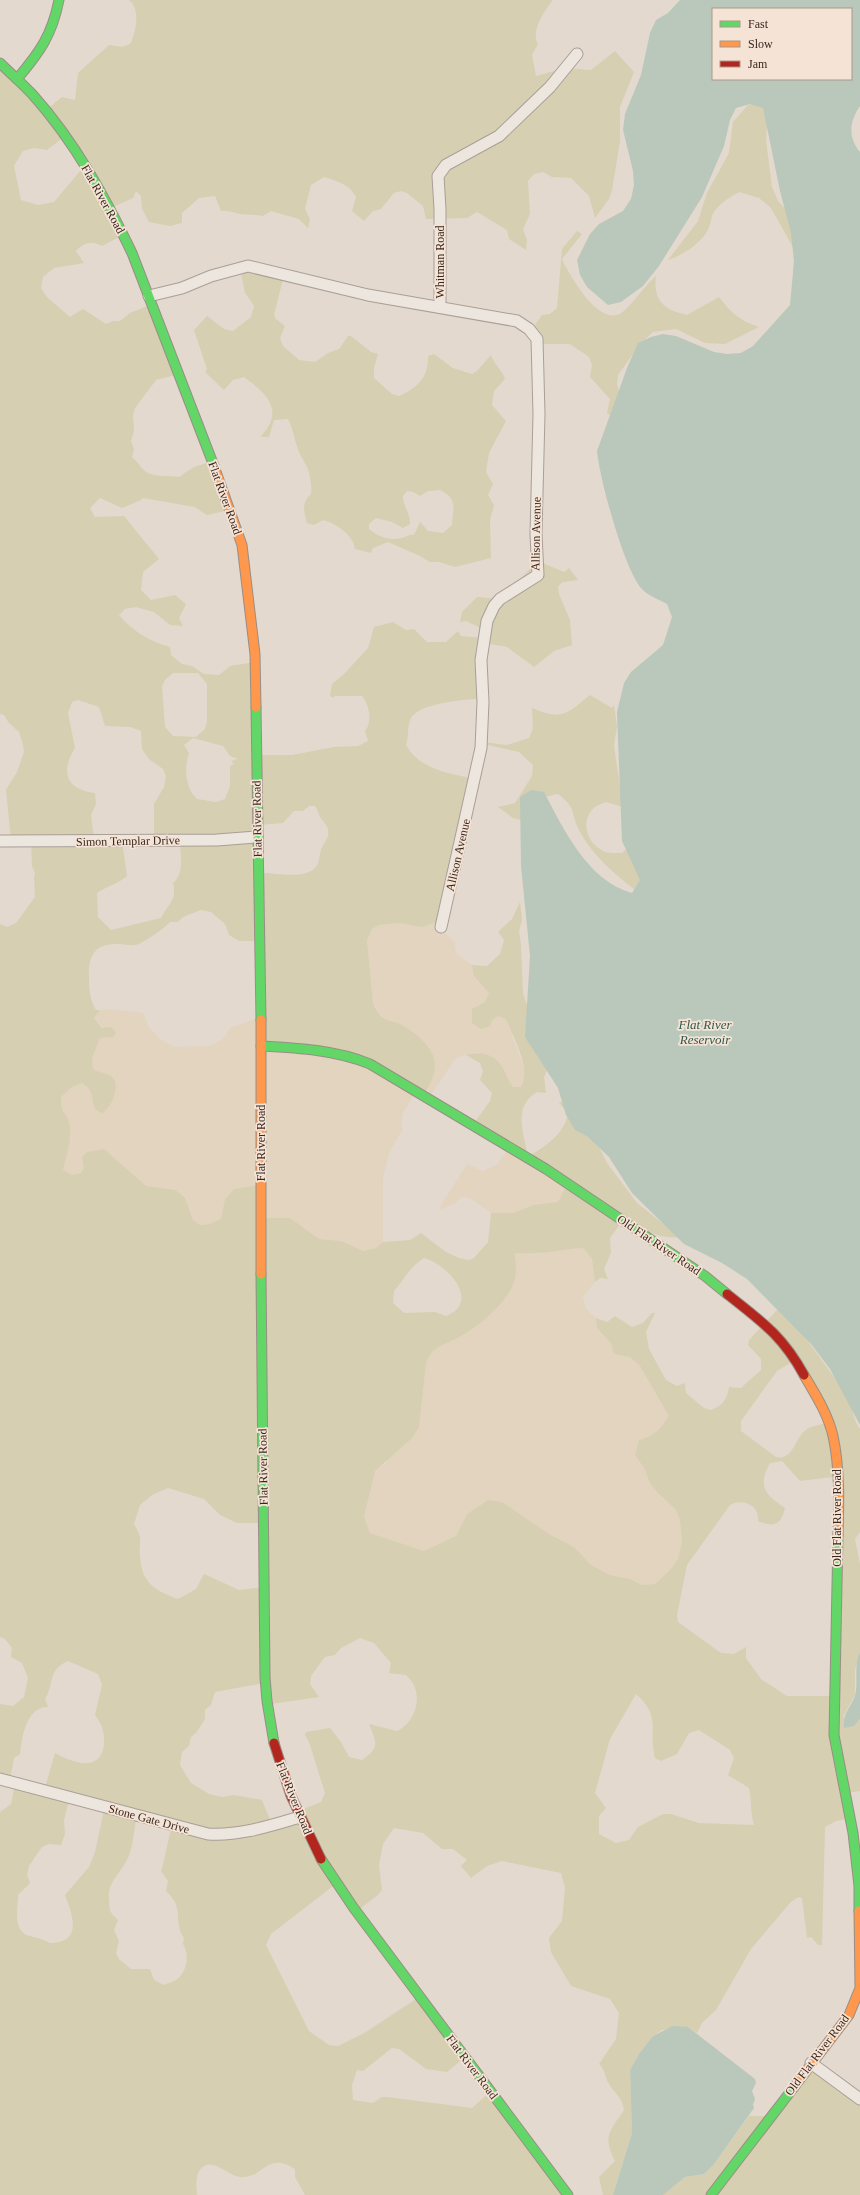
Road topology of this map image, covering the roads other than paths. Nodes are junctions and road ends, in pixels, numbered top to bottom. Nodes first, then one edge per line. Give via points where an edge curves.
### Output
1 (59, 0) edge
2 (577, 54) dead end
3 (0, 63) edge
4 (17, 79) junction
5 (149, 296) junction
6 (440, 307) junction
7 (257, 837) junction
8 (0, 841) edge
9 (441, 927) dead end
10 (261, 1046) junction
11 (0, 1779) edge
12 (300, 1816) junction
13 (811, 2063) junction
14 (860, 2100) edge
15 (568, 2195) edge
16 (711, 2195) edge

1 - 4 main road via 50,37
2 - 6 street, Whitman Road via 550,86 499,136 446,165 438,176
3 - 4 main road, Flat River Road
4 - 5 main road, Flat River Road via 54,122 92,176 132,254
5 - 6 street, Whitman Road via 248,266 368,295
5 - 7 main road, Flat River Road via 229,504 242,545 255,654
6 - 9 street, Allison Avenue via 517,321 529,329 537,339 539,414 536,534 538,575 500,599 487,621 481,660 481,748
7 - 8 street, Simon Templar Drive via 217,840
7 - 10 main road, Flat River Road
10 - 12 main road, Flat River Road via 265,1692 283,1776
10 - 13 main road, Old Flat River Road via 321,1051 362,1061 472,1123 546,1169 708,1278 752,1312 784,1342 810,1383 833,1436 836,1463 839,1503 834,1735 853,1833 859,1886 860,1980 860,1988 849,2015
11 - 12 street, Stone Gate Drive via 208,1834 222,1835 258,1829
12 - 15 main road, Flat River Road via 323,1863 340,1888
13 - 14 street
13 - 16 main road, Old Flat River Road

